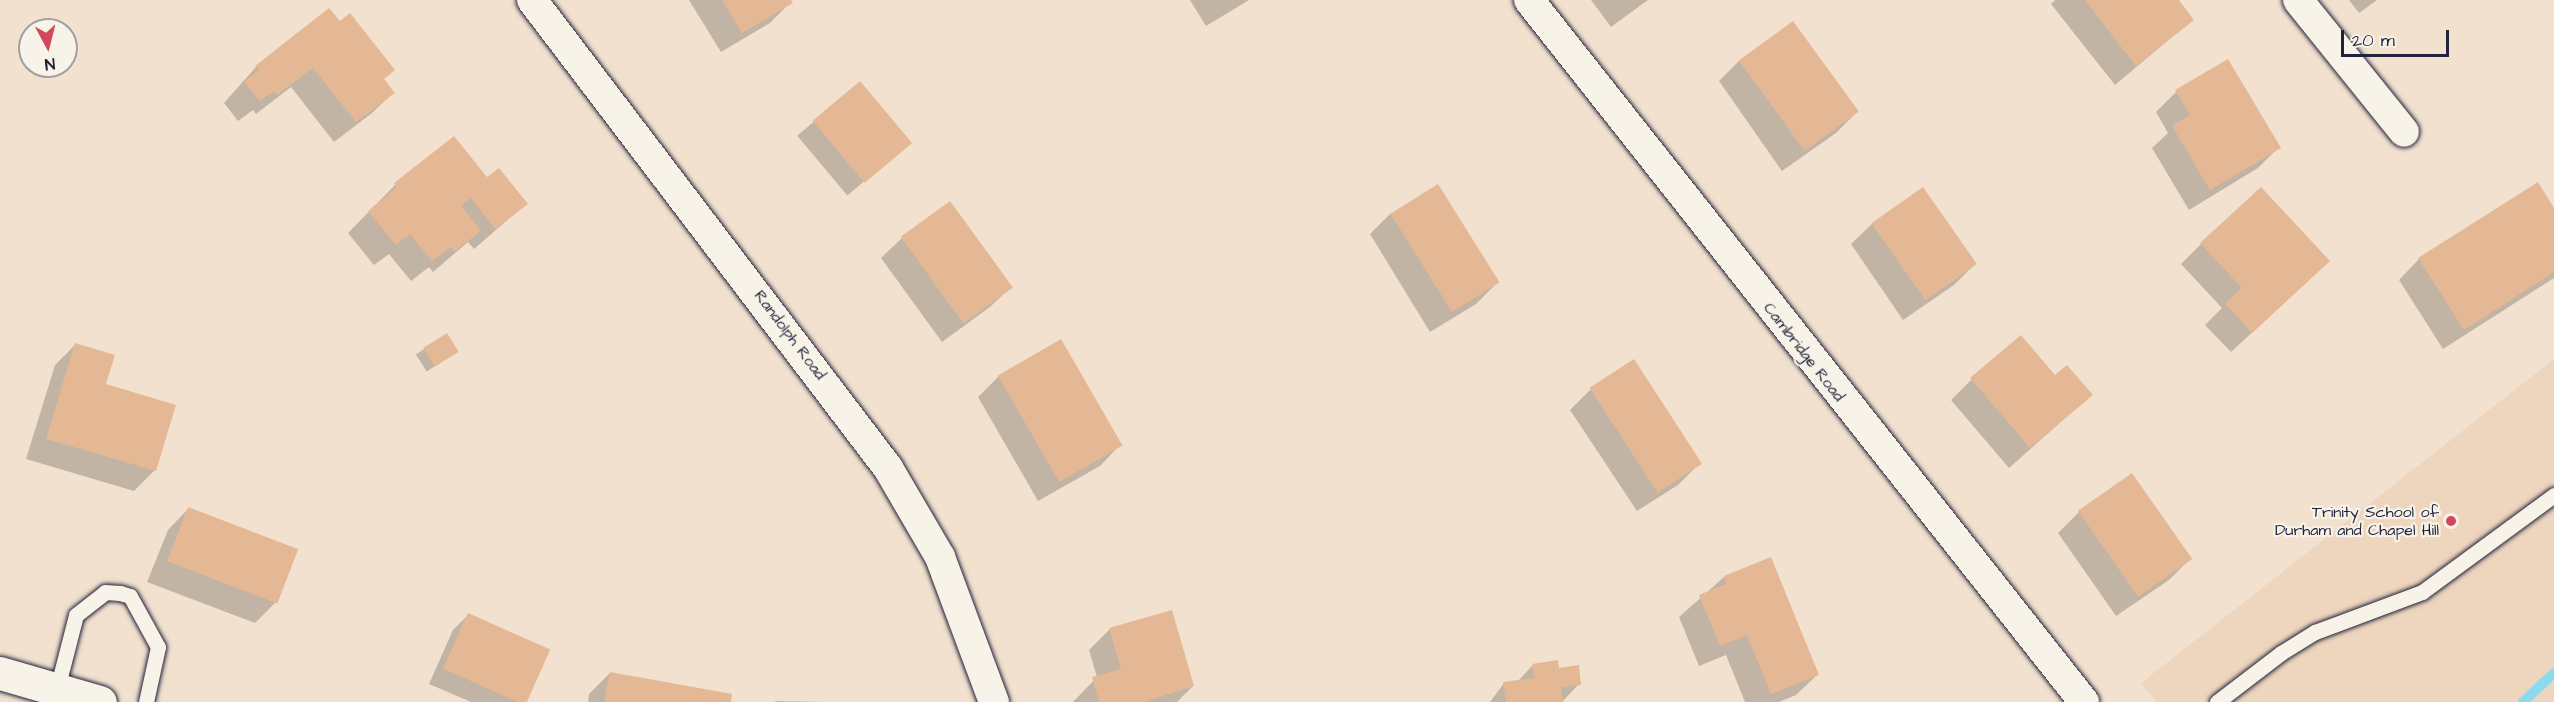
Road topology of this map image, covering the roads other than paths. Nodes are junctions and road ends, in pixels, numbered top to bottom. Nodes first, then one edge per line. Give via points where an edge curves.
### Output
1 (532, 0) edge
2 (1529, 0) edge
3 (2298, 0) edge
4 (2404, 132) dead end
5 (2554, 495) edge
6 (0, 673) edge
7 (57, 689) junction
8 (100, 702) edge
9 (146, 702) edge
10 (994, 702) edge
11 (2084, 702) edge
12 (2217, 702) edge

1 - 10 street, Randolph Road via 888,468 940,557
2 - 11 street, Cambridge Road
3 - 4 street
5 - 12 lane via 2422,592 2315,632
6 - 7 street
7 - 8 street
7 - 9 lane via 76,615 105,592 120,593 130,597 158,647

